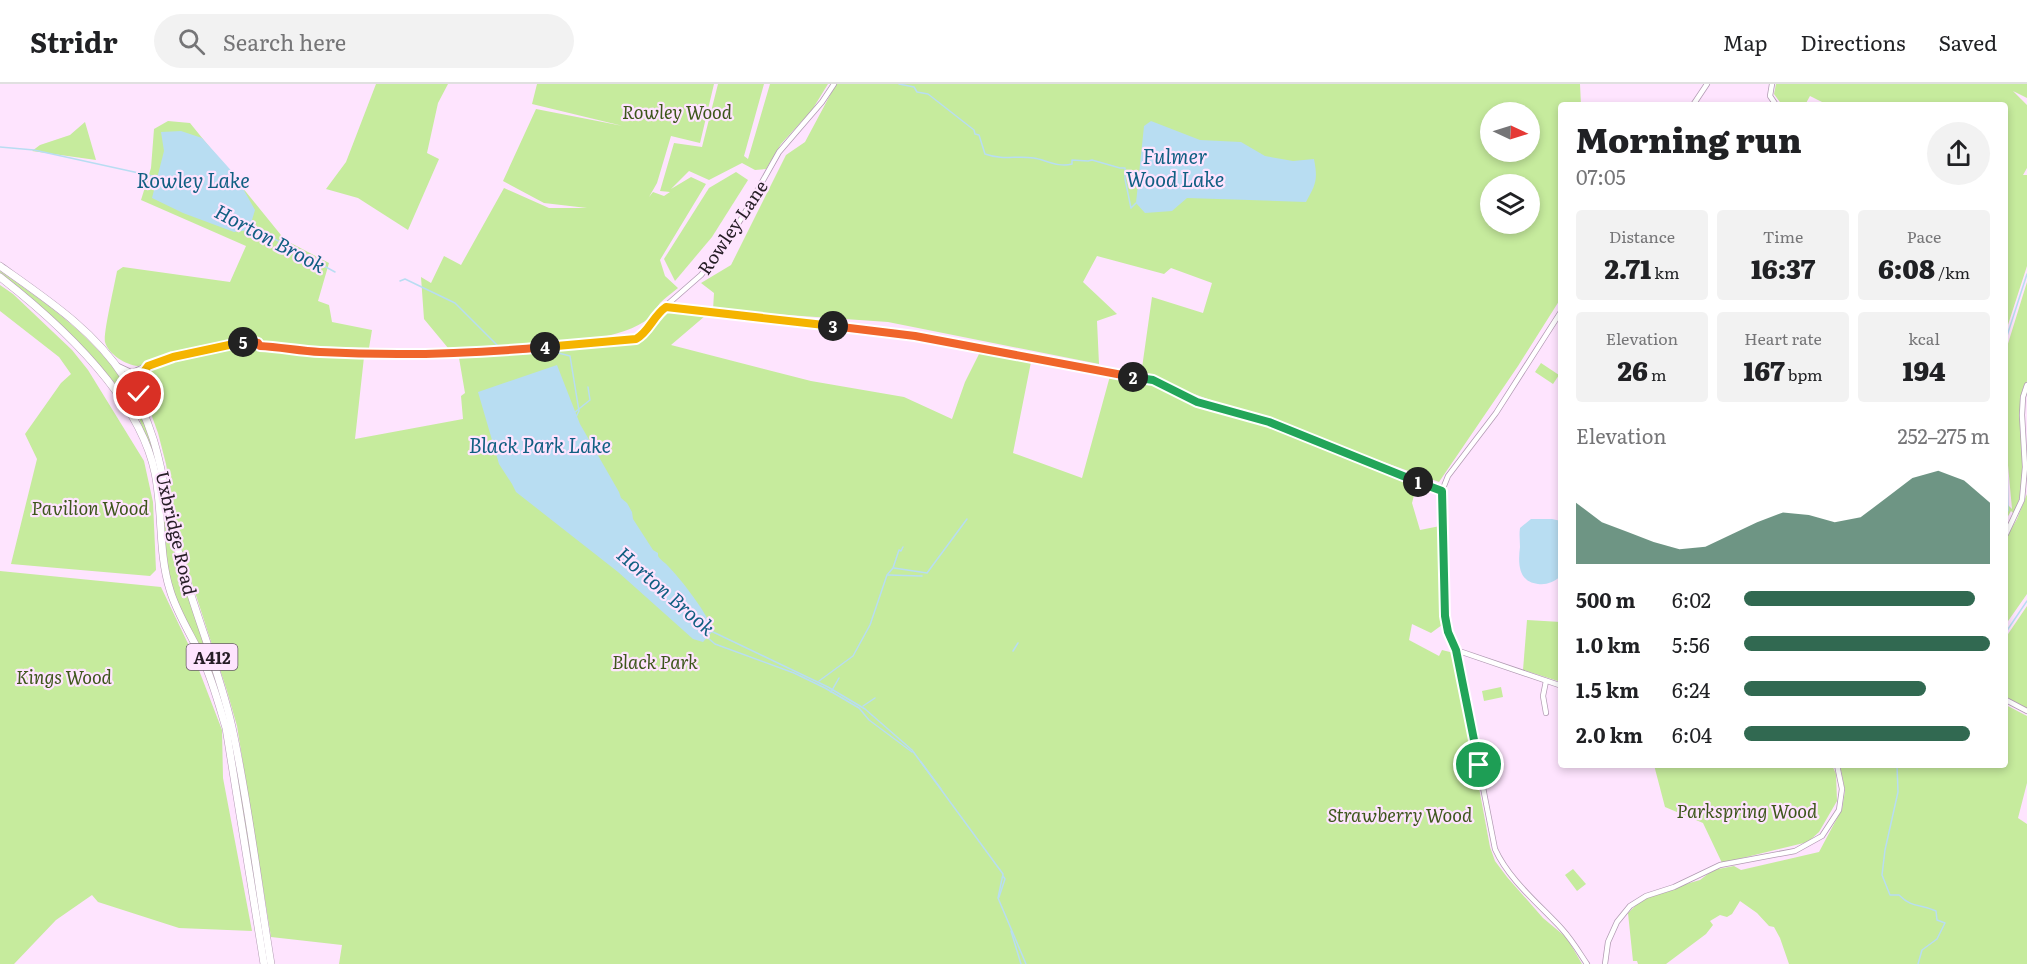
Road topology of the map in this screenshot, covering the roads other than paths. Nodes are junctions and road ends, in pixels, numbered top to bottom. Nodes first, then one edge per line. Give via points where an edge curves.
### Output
1 (834, 84) edge
2 (1707, 84) edge
3 (1772, 84) edge
4 (1695, 102) edge
5 (1774, 102) edge
6 (0, 266) edge
7 (0, 277) edge
8 (666, 307) junction
9 (1558, 316) edge
10 (114, 363) junction
11 (148, 366) junction
12 (132, 372) junction
13 (124, 376) junction
14 (140, 377) junction
15 (2027, 385) edge
16 (125, 404) junction
17 (141, 405) junction
18 (1442, 491) junction
19 (2008, 530) edge
20 (1456, 650) junction
21 (1546, 681) junction
22 (1558, 685) edge
23 (2008, 701) edge
24 (2027, 711) edge
25 (1546, 713) dead end
26 (1838, 768) edge
27 (263, 962) edge
28 (271, 964) edge
29 (1587, 964) edge
30 (1605, 964) edge

1 - 8 street, Rowley Lane via 779,152 716,257
2 - 4 street
3 - 5 street via 1770,96
6 - 10 main road, Uxbridge Road / A412 via 73,320
7 - 16 main road, Uxbridge Road / A412 via 59,328
8 - 11 street, Rowley Lane via 644,334 632,340 510,350 381,354 317,352 260,346 248,341
8 - 18 street via 915,336 1153,380 1197,402 1269,422
9 - 18 street via 1496,412 1448,476
10 - 12 street
10 - 13 main road, Uxbridge Road / A412
11 - 12 street, Rowley Lane
11 - 14 street
12 - 13 street, Rowley Lane
12 - 14 street
13 - 16 street via 118,386
13 - 17 main road, Uxbridge Road / A412
14 - 17 street
15 - 19 street via 2022,415 2022,500
16 - 27 main road, Uxbridge Road / A412 via 150,450 170,590 203,660 226,728
17 - 28 main road, Uxbridge Road / A412 via 159,454 187,586 220,679 232,727
18 - 20 street via 1445,616
20 - 21 street
20 - 29 street via 1495,849 1517,882 1564,932
21 - 22 street
21 - 25 street
23 - 24 street
26 - 30 street via 1842,789 1839,810 1822,836 1795,851 1720,866 1646,896 1630,906 1617,922 1608,942

